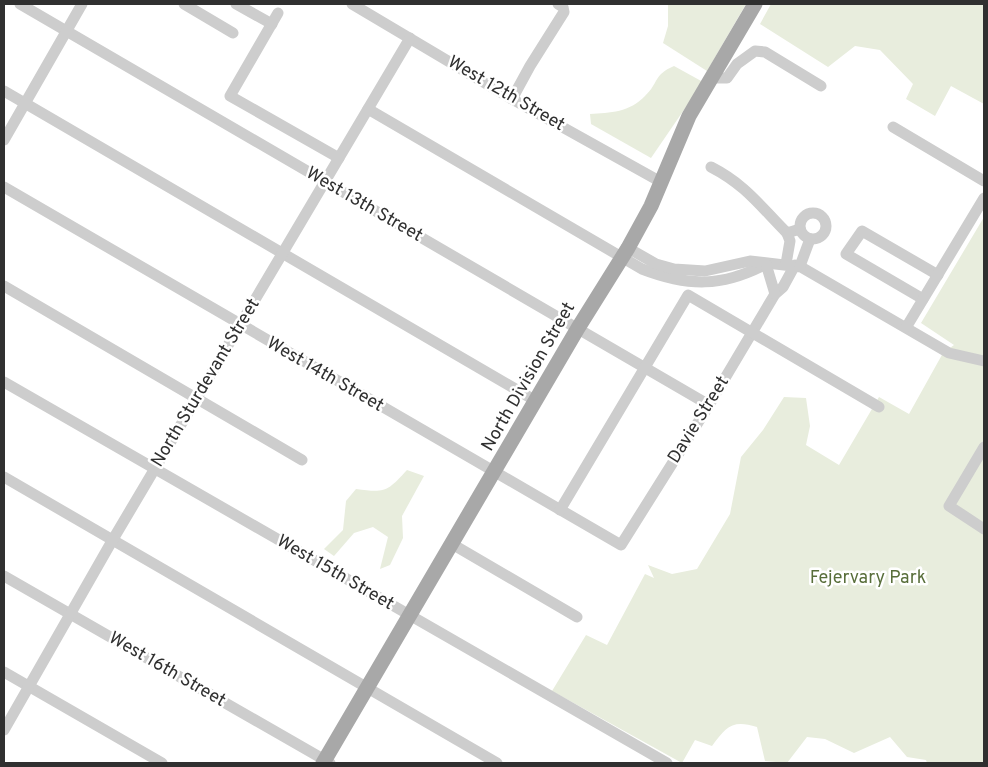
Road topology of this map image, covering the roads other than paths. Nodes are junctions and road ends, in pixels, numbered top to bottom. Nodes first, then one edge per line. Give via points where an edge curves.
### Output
1 (20, 4) edge
2 (82, 4) edge
3 (184, 4) edge
4 (236, 4) edge
5 (352, 4) edge
6 (558, 4) edge
7 (755, 4) edge
8 (278, 13) dead end
9 (272, 24) junction
10 (66, 31) junction
11 (233, 34) dead end
12 (410, 38) junction
13 (712, 78) junction
14 (821, 86) dead end
15 (4, 91) edge
16 (512, 99) junction
17 (25, 104) junction
18 (368, 109) junction
19 (893, 127) dead end
20 (4, 140) edge
21 (339, 158) junction
22 (711, 167) dead end
23 (984, 181) edge
24 (325, 182) junction
25 (661, 182) junction
26 (4, 187) edge
27 (984, 198) edge
28 (800, 229) junction
29 (787, 233) junction
30 (810, 239) junction
31 (625, 253) junction
32 (282, 254) junction
33 (766, 264) junction
34 (793, 265) junction
35 (938, 275) junction
36 (4, 286) edge
37 (775, 294) junction
38 (924, 299) junction
39 (240, 325) junction
40 (907, 326) junction
41 (578, 328) junction
42 (752, 332) junction
43 (984, 361) edge
44 (646, 368) junction
45 (4, 382) edge
46 (197, 399) junction
47 (536, 401) junction
48 (710, 405) junction
49 (880, 407) dead end
50 (984, 447) edge
51 (302, 460) dead end
52 (156, 468) junction
53 (494, 472) junction
54 (4, 477) edge
55 (560, 510) junction
56 (984, 529) edge
57 (112, 541) junction
58 (452, 544) junction
59 (621, 545) joint
60 (4, 576) edge
61 (72, 615) junction
62 (410, 616) junction
63 (577, 617) dead end
64 (4, 672) edge
65 (29, 687) junction
66 (367, 688) junction
67 (4, 730) edge
68 (326, 762) edge
69 (162, 763) edge
70 (497, 763) edge
71 (664, 763) edge

1 - 10 street, West 13th Street
2 - 10 street
3 - 11 street
4 - 9 street
5 - 12 street, West 12th Street
6 - 16 street via 564,12
7 - 13 main road, North Division Street
8 - 9 street
9 - 21 street via 230,96
10 - 17 street
10 - 24 street, West 13th Street
12 - 16 street, West 12th Street
12 - 18 street, North Sturdevant Street
13 - 14 street via 727,78 737,64 755,51 765,52
13 - 25 main road, North Division Street via 689,116
15 - 17 street
16 - 25 street, West 12th Street
17 - 20 street
17 - 32 street
18 - 21 street, North Sturdevant Street
18 - 31 street
19 - 23 street
21 - 24 street, North Sturdevant Street
22 - 29 street via 738,182
24 - 32 street, North Sturdevant Street
24 - 41 street, West 13th Street
25 - 31 main road, North Division Street
26 - 39 street, West 14th Street
27 - 35 street
28 - 29 street
28 - 30 street via 802,235
28 - 30 street via 805,215 821,216 826,224 824,232 818,238
29 - 34 street
30 - 34 street
31 - 33 street via 674,269 705,271 750,261
31 - 41 main road, North Division Street
32 - 39 street, North Sturdevant Street
32 - 47 street
33 - 34 street
33 - 37 street
34 - 37 street, Davie Street via 783,287
34 - 40 street
35 - 38 street
35 - 38 street via 862,231 846,254
36 - 46 street
37 - 42 street, Davie Street
38 - 40 street
39 - 46 street, North Sturdevant Street
39 - 53 street, West 14th Street
40 - 43 street via 950,353
41 - 44 street, West 13th Street
41 - 47 main road, North Division Street
42 - 44 street via 688,295
42 - 48 street, Davie Street
42 - 49 street
44 - 48 street, West 13th Street
44 - 55 street
45 - 52 street, West 15th Street
46 - 51 street
46 - 52 street, North Sturdevant Street
47 - 53 main road, North Division Street
48 - 59 street, Davie Street
50 - 56 street via 949,506
52 - 57 street, North Sturdevant Street
52 - 62 street, West 15th Street
53 - 55 street, West 14th Street
53 - 58 main road, North Division Street
54 - 57 street
55 - 59 street, West 14th Street
57 - 61 street, North Sturdevant Street
57 - 66 street
58 - 62 main road, North Division Street
58 - 63 street
60 - 61 street, West 16th Street
61 - 65 street, North Sturdevant Street
61 - 68 street, West 16th Street
62 - 66 main road, North Division Street
62 - 71 street, West 15th Street
64 - 65 street
65 - 67 street, North Sturdevant Street
65 - 69 street
66 - 68 main road, North Division Street
66 - 70 street

